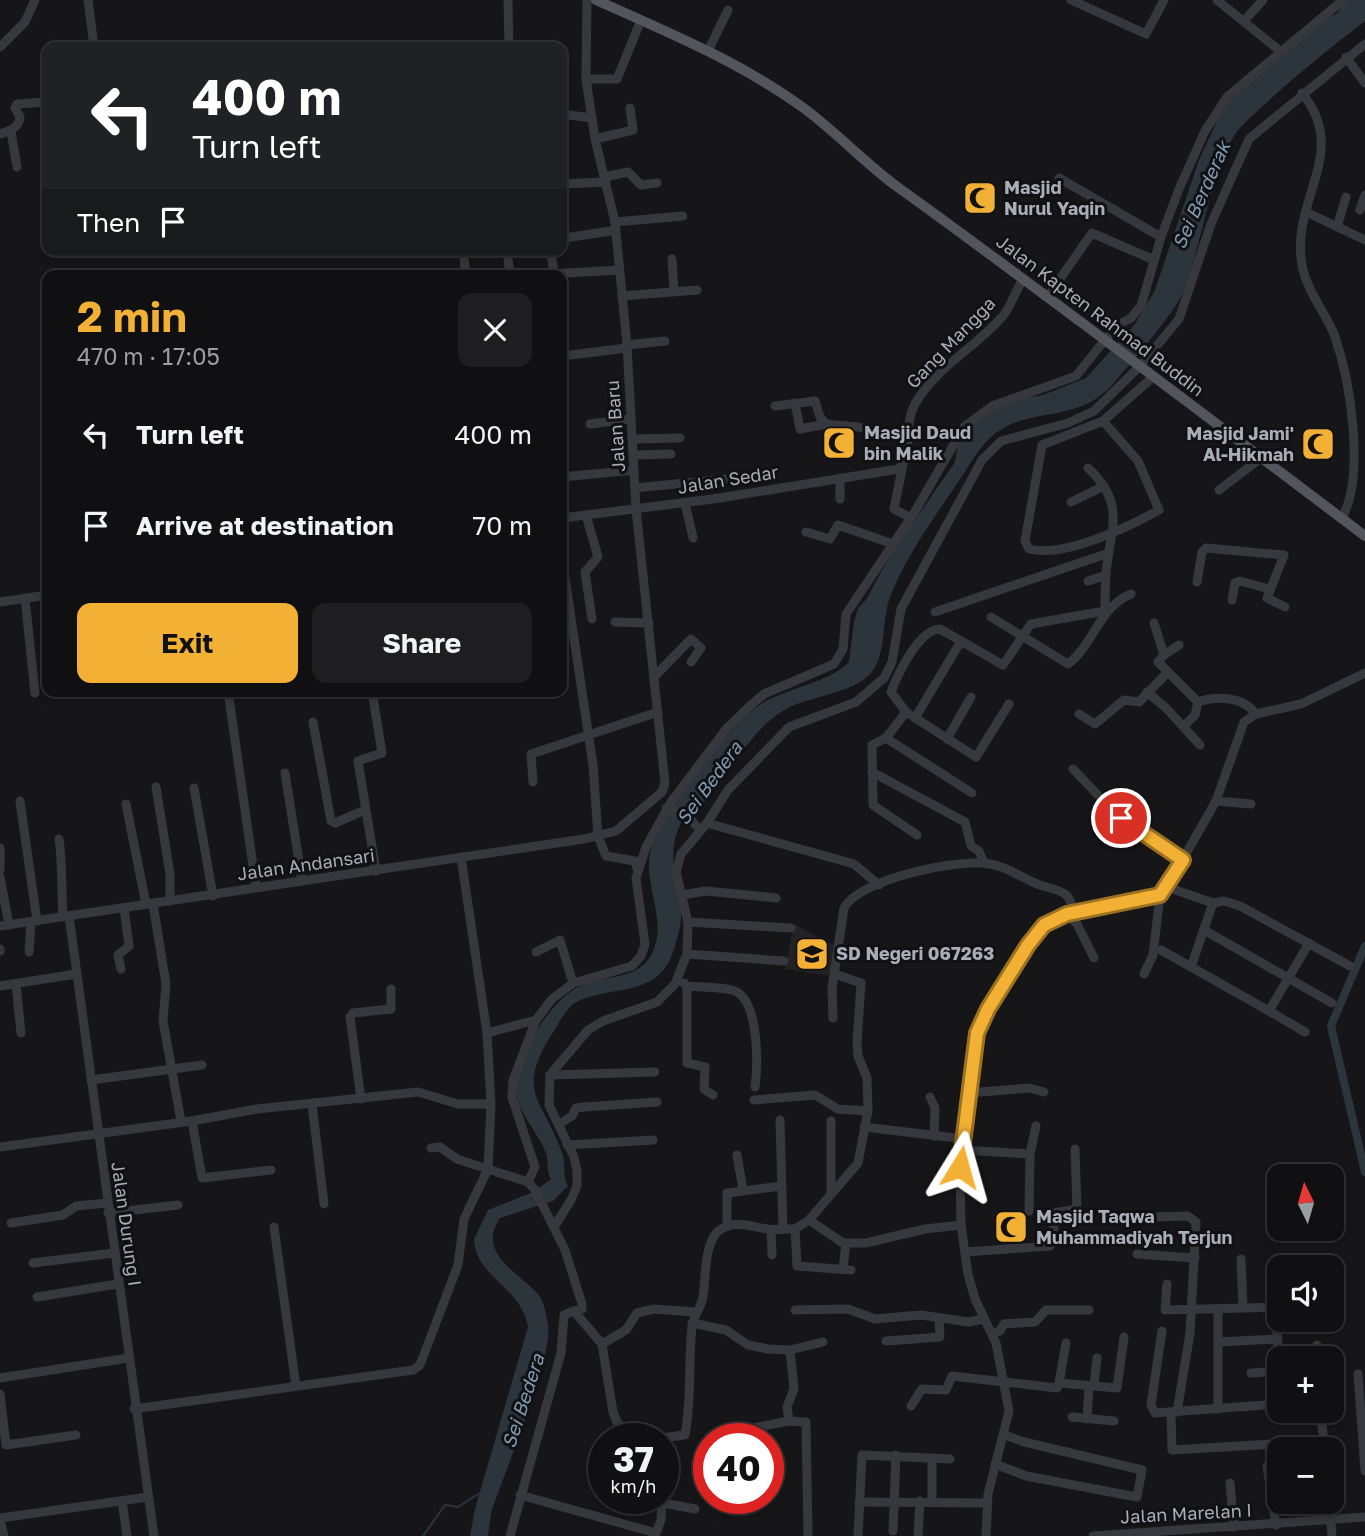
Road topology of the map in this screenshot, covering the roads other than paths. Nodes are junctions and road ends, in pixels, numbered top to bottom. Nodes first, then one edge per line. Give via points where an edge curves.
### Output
1 (35, 0) edge
2 (88, 0) edge
3 (508, 0) edge
4 (587, 0) edge
5 (1071, 0) edge
6 (1164, 0) edge
7 (1217, 0) edge
8 (1263, 0) edge
9 (1343, 0) edge
10 (603, 1) edge
11 (729, 10) dead end
12 (641, 20) junction
13 (1244, 21) junction
14 (93, 42) edge
15 (509, 42) edge
16 (1365, 44) edge
17 (0, 47) edge
18 (708, 51) junction
19 (1280, 51) junction
20 (1346, 57) junction
21 (586, 79) junction
22 (1365, 83) edge
23 (1302, 93) junction
24 (42, 102) edge
25 (630, 108) dead end
26 (567, 115) edge
27 (591, 118) junction
28 (11, 131) junction
29 (0, 134) edge
30 (595, 140) junction
31 (17, 167) dead end
32 (1059, 178) dead end
33 (605, 180) junction
34 (657, 183) dead end
35 (567, 184) edge
36 (1365, 195) edge
37 (1346, 197) dead end
38 (1360, 211) dead end
39 (1306, 212) junction
40 (683, 216) dead end
41 (615, 226) junction
42 (1337, 227) junction
43 (1161, 237) junction
44 (567, 238) edge
45 (1364, 240) edge
46 (672, 259) dead end
47 (1154, 260) junction
48 (619, 270) junction
49 (567, 271) edge
50 (1023, 280) junction
51 (674, 290) junction
52 (698, 290) dead end
53 (622, 296) junction
54 (1048, 296) junction
55 (665, 341) dead end
56 (1109, 343) junction
57 (627, 346) junction
58 (567, 355) edge
59 (1136, 363) junction
60 (1153, 377) junction
61 (795, 403) junction
62 (775, 406) dead end
63 (631, 419) junction
64 (1102, 421) junction
65 (590, 424) dead end
66 (826, 424) junction
67 (680, 438) dead end
68 (632, 439) junction
69 (906, 439) junction
70 (671, 454) dead end
71 (634, 455) junction
72 (1261, 457) junction
73 (901, 467) junction
74 (1088, 468) dead end
75 (634, 470) junction
76 (567, 477) edge
77 (840, 478) junction
78 (726, 479) dead end
79 (1104, 486) junction
80 (635, 488) junction
81 (1219, 490) dead end
82 (840, 499) dead end
83 (1071, 502) dead end
84 (685, 503) junction
85 (636, 509) junction
86 (586, 515) junction
87 (911, 517) junction
88 (567, 518) edge
89 (1342, 518) junction
90 (806, 532) dead end
91 (1114, 532) junction
92 (1365, 536) edge
93 (693, 538) dead end
94 (893, 544) junction
95 (1109, 553) junction
96 (1105, 575) junction
97 (1088, 581) dead end
98 (1197, 582) dead end
99 (1269, 589) junction
100 (567, 590) edge
101 (1131, 594) dead end
102 (42, 596) edge
103 (25, 598) junction
104 (1232, 600) dead end
105 (0, 602) edge
106 (1284, 607) dead end
107 (1105, 611) junction
108 (935, 612) dead end
109 (991, 617) dead end
110 (592, 619) dead end
111 (615, 622) dead end
112 (649, 623) junction
113 (1154, 623) dead end
114 (573, 628) junction
115 (567, 630) edge
116 (1023, 636) junction
117 (961, 641) junction
118 (1179, 645) dead end
119 (1164, 656) junction
120 (691, 662) dead end
121 (1167, 673) junction
122 (1365, 673) edge
123 (654, 677) junction
124 (1147, 692) junction
125 (35, 693) dead end
126 (229, 697) edge
127 (373, 697) edge
128 (971, 697) dead end
129 (1198, 702) junction
130 (1009, 704) dead end
131 (658, 712) junction
132 (906, 712) junction
133 (1079, 714) dead end
134 (1256, 714) junction
135 (915, 718) junction
136 (313, 722) dead end
137 (1184, 726) junction
138 (588, 733) junction
139 (886, 738) junction
140 (947, 739) junction
141 (1200, 745) dead end
142 (1073, 769) dead end
143 (872, 772) junction
144 (285, 773) dead end
145 (533, 782) dead end
146 (156, 788) dead end
147 (194, 788) dead end
148 (972, 793) dead end
149 (1216, 801) junction
150 (20, 802) dead end
151 (126, 803) dead end
152 (1251, 804) dead end
153 (669, 808) junction
154 (365, 810) junction
155 (703, 827) junction
156 (616, 831) joint
157 (917, 835) dead end
158 (598, 836) junction
159 (59, 839) dead end
160 (0, 848) edge
161 (461, 857) junction
162 (1183, 860) junction
163 (984, 863) junction
164 (0, 870) edge
165 (376, 871) junction
166 (0, 877) edge
167 (636, 878) junction
168 (302, 880) junction
169 (879, 885) junction
170 (256, 887) junction
171 (1163, 891) junction
172 (213, 895) junction
173 (682, 895) junction
174 (776, 898) dead end
175 (170, 901) junction
176 (1213, 903) junction
177 (150, 904) junction
178 (124, 908) junction
179 (1070, 913) junction
180 (66, 916) junction
181 (34, 921) junction
182 (688, 922) junction
183 (4, 925) edge
184 (791, 928) dead end
185 (1204, 930) junction
186 (1309, 943) junction
187 (1161, 950) dead end
188 (536, 951) dead end
189 (29, 952) dead end
190 (687, 954) junction
191 (1094, 958) dead end
192 (785, 961) dead end
193 (1350, 966) dead end
194 (1191, 967) junction
195 (121, 969) dead end
196 (76, 974) junction
197 (835, 974) junction
198 (1144, 974) dead end
199 (679, 976) junction
200 (1288, 978) junction
201 (573, 983) junction
202 (16, 984) junction
203 (0, 986) edge
204 (687, 986) junction
205 (391, 989) dead end
206 (1332, 1003) dead end
207 (1269, 1011) junction
208 (833, 1018) dead end
209 (536, 1020) junction
210 (21, 1032) dead end
211 (1305, 1032) dead end
212 (487, 1033) junction
213 (202, 1065) dead end
214 (174, 1068) junction
215 (655, 1072) dead end
216 (550, 1075) junction
217 (91, 1080) junction
218 (755, 1087) dead end
219 (1044, 1092) dead end
220 (968, 1093) junction
221 (713, 1095) dead end
222 (930, 1097) dead end
223 (361, 1099) junction
224 (754, 1100) dead end
225 (657, 1102) dead end
226 (312, 1104) junction
227 (491, 1104) junction
228 (868, 1111) junction
229 (780, 1120) dead end
230 (192, 1121) junction
231 (831, 1121) dead end
232 (181, 1122) junction
233 (559, 1124) junction
234 (1036, 1126) dead end
235 (864, 1127) junction
236 (98, 1132) junction
237 (934, 1136) junction
238 (964, 1139) junction
239 (653, 1140) dead end
240 (567, 1145) junction
241 (0, 1147) edge
242 (431, 1148) dead end
243 (1075, 1149) dead end
244 (962, 1150) junction
245 (1030, 1154) junction
246 (737, 1155) dead end
247 (271, 1170) dead end
248 (488, 1170) junction
249 (532, 1186) junction
250 (781, 1186) junction
251 (743, 1190) junction
252 (831, 1193) junction
253 (178, 1205) dead end
254 (324, 1205) dead end
255 (108, 1208) junction
256 (1029, 1211) dead end
257 (1153, 1217) dead end
258 (809, 1220) junction
259 (11, 1223) dead end
260 (727, 1225) junction
261 (961, 1225) junction
262 (274, 1227) dead end
263 (554, 1227) junction
264 (783, 1229) junction
265 (795, 1229) junction
266 (771, 1232) junction
267 (846, 1243) junction
268 (965, 1252) junction
269 (114, 1253) junction
270 (1138, 1254) dead end
271 (772, 1255) dead end
272 (1195, 1258) junction
273 (1241, 1259) dead end
274 (33, 1263) dead end
275 (118, 1284) junction
276 (1167, 1284) dead end
277 (37, 1297) dead end
278 (1267, 1307) edge
279 (1243, 1308) junction
280 (1218, 1309) junction
281 (795, 1310) dead end
282 (1089, 1310) dead end
283 (574, 1311) junction
284 (1191, 1311) junction
285 (695, 1312) junction
286 (939, 1318) junction
287 (984, 1319) junction
288 (692, 1323) junction
289 (1162, 1331) dead end
290 (1278, 1332) edge
291 (992, 1334) junction
292 (1124, 1337) dead end
293 (1278, 1339) junction
294 (886, 1341) dead end
295 (823, 1342) dead end
296 (1218, 1342) junction
297 (1066, 1343) dead end
298 (602, 1344) junction
299 (1278, 1346) edge
300 (790, 1350) junction
301 (128, 1358) junction
302 (1097, 1358) dead end
303 (1267, 1371) edge
304 (1251, 1373) dead end
305 (1358, 1374) dead end
306 (0, 1378) edge
307 (1004, 1380) junction
308 (1059, 1383) junction
309 (1092, 1385) junction
310 (296, 1386) junction
311 (0, 1394) edge
312 (1267, 1405) edge
313 (911, 1406) dead end
314 (134, 1409) junction
315 (1218, 1409) junction
316 (1174, 1413) junction
317 (1072, 1417) dead end
318 (1087, 1419) junction
319 (789, 1421) junction
320 (1114, 1421) dead end
321 (618, 1423) edge
322 (779, 1423) edge
323 (76, 1435) dead end
324 (1005, 1435) junction
325 (679, 1436) edge
326 (1267, 1447) edge
327 (896, 1455) junction
328 (932, 1458) junction
329 (950, 1459) dead end
330 (995, 1464) junction
331 (1365, 1471) edge
332 (1230, 1483) dead end
333 (520, 1495) junction
334 (148, 1497) junction
335 (122, 1501) junction
336 (920, 1501) junction
337 (859, 1502) junction
338 (932, 1502) junction
339 (893, 1503) junction
340 (987, 1503) junction
341 (660, 1514) edge
342 (1274, 1514) edge
343 (1330, 1514) edge
344 (1365, 1517) edge
345 (1331, 1518) junction
346 (0, 1519) edge
347 (1276, 1525) junction
348 (1234, 1527) junction
349 (894, 1531) dead end
350 (3, 1533) edge
351 (655, 1534) edge
352 (1167, 1534) edge
353 (127, 1536) edge
354 (153, 1536) edge
355 (510, 1536) edge
356 (808, 1536) edge
357 (858, 1536) edge
358 (918, 1536) edge
359 (986, 1536) edge
360 (1093, 1536) edge
361 (1332, 1536) edge

1 - 17 street via 24,22
2 - 14 street
3 - 15 street
4 - 21 street, Jalan Baru
5 - 6 street via 1146,34
7 - 13 street
8 - 13 street
9 - 19 street
10 - 12 main road, Jalan Kapten Rahmad Buddin
11 - 18 street
12 - 18 main road, Jalan Kapten Rahmad Buddin
12 - 21 street via 617,79
13 - 19 street
16 - 20 street
18 - 50 main road, Jalan Kapten Rahmad Buddin via 770,85 820,120 867,162
19 - 43 street via 1227,96 1212,119
20 - 22 street
20 - 23 street
21 - 27 street, Jalan Baru
23 - 39 street via 1314,108 1324,142
23 - 59 street via 1249,139 1211,224 1179,319
24 - 28 street via 17,104 20,120
25 - 30 street via 633,130
26 - 27 street
27 - 30 street, Jalan Baru
28 - 29 street
28 - 31 street
30 - 33 street, Jalan Baru
32 - 43 street
33 - 34 street via 628,172 641,185
33 - 35 street
33 - 41 street, Jalan Baru
36 - 38 street
37 - 42 street
39 - 42 street
39 - 89 street via 1298,242 1303,270 1335,337 1354,422 1354,492
40 - 41 street
41 - 44 street
41 - 48 street, Jalan Baru
42 - 45 street
43 - 47 street
46 - 51 street
47 - 54 street via 1092,233
47 - 56 street via 1141,306 1116,327
48 - 49 street
48 - 53 street, Jalan Baru
50 - 54 main road, Jalan Kapten Rahmad Buddin
50 - 69 street, Gang Mangga via 1005,314 929,384 912,412
51 - 52 street
51 - 53 street
53 - 57 street, Jalan Baru
54 - 56 main road, Jalan Kapten Rahmad Buddin
55 - 57 street
56 - 59 main road, Jalan Kapten Rahmad Buddin
56 - 87 street via 1076,376 992,406 964,427
57 - 58 street
57 - 63 street, Jalan Baru
59 - 60 main road, Jalan Kapten Rahmad Buddin
59 - 155 street via 1094,411 1082,418 997,443 982,460 901,609 892,662 884,678 856,702 789,727 728,790
60 - 64 street
60 - 72 main road, Jalan Kapten Rahmad Buddin
61 - 62 street
61 - 66 street via 816,402
61 - 66 street via 800,429
63 - 65 street
63 - 68 street, Jalan Baru
64 - 91 street via 1138,461 1159,508
64 - 91 street via 1042,445 1025,541 1029,549 1048,550
66 - 69 street
67 - 68 street
68 - 71 street, Jalan Baru
69 - 73 street, Gang Mangga via 908,455
70 - 71 street
71 - 75 street, Jalan Baru
72 - 81 street
72 - 89 main road, Jalan Kapten Rahmad Buddin
73 - 77 street, Jalan Sedar
73 - 87 street, Gang Mangga via 894,509
74 - 79 street
75 - 76 street
75 - 80 street, Jalan Baru
77 - 82 street
77 - 84 street, Jalan Sedar
78 - 80 street
79 - 83 street
79 - 91 street via 1115,512
80 - 85 street, Jalan Baru
84 - 85 street, Jalan Sedar
84 - 93 street
85 - 86 street, Jalan Sedar
85 - 112 street, Jalan Baru
86 - 88 street, Jalan Sedar
86 - 110 street via 598,557 585,572
87 - 94 street
89 - 92 main road, Jalan Kapten Rahmad Buddin
90 - 94 street via 830,539 838,525
91 - 95 street
94 - 153 street via 846,614 843,649 834,664 764,694 749,707 727,729
95 - 96 street
95 - 108 street
96 - 97 street
96 - 107 street
98 - 99 street via 1206,548 1284,555
99 - 104 street via 1240,581 1235,583
99 - 106 street via 1267,600
100 - 114 street
101 - 107 street
102 - 103 street
103 - 105 street
103 - 125 street
107 - 116 street via 1031,624
107 - 116 street via 1068,664
109 - 116 street
111 - 112 street
112 - 123 street, Jalan Baru
113 - 119 street
114 - 115 street
114 - 138 street
116 - 117 street via 1003,665
117 - 132 street via 940,629 921,637 891,692
117 - 135 street
118 - 119 street
119 - 121 street via 1158,662
120 - 123 street via 701,648 691,639
121 - 124 street
121 - 129 street
122 - 134 street via 1301,704
123 - 131 street, Jalan Baru
124 - 133 street via 1139,702 1124,700 1095,724
124 - 137 street
126 - 170 street
127 - 154 street via 382,753 359,759
128 - 140 street
129 - 134 street via 1232,700 1250,706
129 - 137 street via 1195,715
130 - 140 street via 979,755 973,756
131 - 138 street
131 - 156 street, Jalan Baru via 662,792
132 - 135 street
132 - 139 street
134 - 149 street via 1244,722
135 - 140 street
136 - 154 street via 331,821
137 - 141 street
138 - 145 street via 531,754
138 - 158 street
139 - 143 street via 872,745
139 - 148 street
142 - 162 street via 1121,818
143 - 157 street via 874,808
143 - 163 street via 965,822 971,846
144 - 168 street
146 - 175 street
147 - 172 street
149 - 152 street
149 - 162 street
150 - 181 street
151 - 177 street
153 - 155 street
153 - 167 street via 646,847
154 - 165 street
155 - 169 street via 854,864
155 - 173 street via 677,864
156 - 158 street, Jalan Andansari
158 - 161 street, Jalan Andansari
158 - 167 street via 608,858 637,863
159 - 180 street, Jalan Durung I
160 - 164 street
161 - 165 street, Jalan Andansari
161 - 212 street
162 - 171 street
163 - 169 street via 912,871
163 - 179 street via 1066,892 1072,901
165 - 168 street, Jalan Andansari
166 - 183 street
167 - 201 street via 645,944 641,956 632,966
168 - 170 street, Jalan Andansari
169 - 197 street via 846,905
170 - 172 street, Jalan Andansari
171 - 176 street
171 - 179 street
171 - 198 street via 1153,955
172 - 175 street, Jalan Andansari
173 - 174 street via 706,891
173 - 182 street
175 - 177 street, Jalan Andansari
176 - 185 street
176 - 186 street via 1240,906
177 - 178 street, Jalan Andansari
177 - 214 street via 166,984 163,1021
178 - 180 street, Jalan Andansari
178 - 195 street via 129,946 118,955
179 - 191 street
179 - 220 street via 1044,925 988,1009 977,1033
180 - 181 street, Jalan Andansari
180 - 196 street, Jalan Durung I
181 - 183 street, Jalan Andansari
181 - 189 street
182 - 184 street
182 - 190 street
185 - 194 street
185 - 200 street
186 - 193 street
186 - 200 street
187 - 194 street
188 - 201 street via 560,940
190 - 192 street
190 - 199 street
194 - 207 street
196 - 202 street
196 - 217 street, Jalan Durung I
197 - 208 street
197 - 228 street via 861,983 857,1042 867,1078
199 - 204 street
199 - 216 street via 657,1002 588,1030
200 - 206 street
200 - 207 street
201 - 209 street via 552,999
202 - 203 street
202 - 210 street
204 - 218 street via 733,990 741,996 758,1042
204 - 221 street via 685,1058 689,1065 705,1067 704,1089
205 - 223 street via 391,1009 350,1017
207 - 211 street
209 - 212 street
209 - 249 street via 511,1088 535,1167
212 - 227 street
213 - 214 street
214 - 217 street
214 - 232 street
215 - 216 street
216 - 233 street via 548,1096
217 - 236 street, Jalan Durung I
219 - 220 street via 1029,1088
220 - 238 street
222 - 237 street via 935,1108
223 - 226 street
223 - 227 street via 418,1092 458,1104
224 - 228 street via 815,1095 838,1109
225 - 233 street via 576,1108
226 - 230 street via 257,1108
226 - 254 street
227 - 248 street
228 - 235 street
229 - 250 street
230 - 232 street
230 - 247 street via 202,1178
231 - 252 street
232 - 236 street
233 - 240 street
234 - 245 street
235 - 237 street
235 - 252 street via 858,1163
236 - 241 street
236 - 255 street, Jalan Durung I
237 - 238 street
238 - 244 street
239 - 240 street
240 - 263 street via 574,1157 576,1186
242 - 248 street via 440,1147
243 - 268 street via 1077,1209 1053,1213 1050,1246
244 - 245 street
244 - 261 street
245 - 256 street
246 - 251 street
248 - 249 street
248 - 310 street via 464,1219 456,1274 420,1365 413,1370
249 - 263 street
250 - 251 street
250 - 264 street
251 - 260 street via 727,1193
252 - 258 street
253 - 255 street
255 - 259 street via 76,1206 61,1216
255 - 269 street, Jalan Durung I
257 - 272 street via 1193,1218
258 - 265 street
258 - 267 street via 836,1241
260 - 266 street
260 - 285 street via 718,1230 711,1245 703,1299
261 - 267 street
261 - 268 street
262 - 310 street
263 - 283 street via 582,1301 582,1309
264 - 265 street
264 - 266 street
265 - 267 street via 797,1266 847,1269
266 - 271 street
268 - 287 street
269 - 274 street
269 - 275 street, Jalan Durung I
270 - 272 street
272 - 284 street
273 - 279 street
275 - 277 street
275 - 301 street, Jalan Durung I
276 - 284 street via 1165,1310
278 - 279 street
279 - 280 street
280 - 284 street
280 - 296 street
281 - 286 street via 848,1309 875,1319
282 - 291 street via 1046,1310 1035,1322 1004,1324
283 - 298 street
283 - 333 street via 564,1315 561,1353
284 - 316 street
285 - 288 street
285 - 298 street via 637,1312 628,1329
286 - 287 street
286 - 294 street via 940,1337
287 - 291 street
288 - 300 street via 726,1330 748,1345
288 - 325 street via 689,1412 684,1435
289 - 316 street via 1151,1405 1155,1412
290 - 293 street
291 - 307 street
292 - 309 street via 1119,1387
293 - 296 street
293 - 299 street
295 - 300 street
296 - 315 street
297 - 308 street
298 - 321 street
300 - 319 street via 794,1389 787,1407
301 - 306 street
301 - 314 street, Jalan Durung I
302 - 309 street
303 - 304 street
305 - 331 street
307 - 308 street via 1049,1389
307 - 313 street via 952,1376 946,1390 922,1390
307 - 324 street via 1009,1411
308 - 309 street
309 - 318 street
310 - 314 street
311 - 323 street via 6,1445
312 - 315 street
314 - 334 street, Jalan Durung I
315 - 316 street
316 - 326 street via 1172,1450
317 - 318 street
318 - 320 street
319 - 322 street
319 - 356 street via 806,1422
324 - 330 street
324 - 330 street via 1142,1470 1137,1497 1026,1476
327 - 328 street
327 - 337 street via 862,1455
327 - 339 street
328 - 329 street
328 - 338 street
330 - 340 street
332 - 348 street
333 - 351 street
333 - 355 street
334 - 335 street
334 - 354 street, Jalan Durung I
335 - 346 street
335 - 353 street
336 - 338 street
336 - 339 street
336 - 358 street
337 - 339 street
337 - 357 street
338 - 340 street
339 - 349 street
340 - 359 street
341 - 351 street
342 - 347 street
343 - 345 street
344 - 345 street, Jalan Marelan I
345 - 347 street, Jalan Marelan I
345 - 361 street
346 - 350 street
347 - 348 street, Jalan Marelan I
348 - 352 street, Jalan Marelan I
352 - 360 street, Jalan Marelan I

